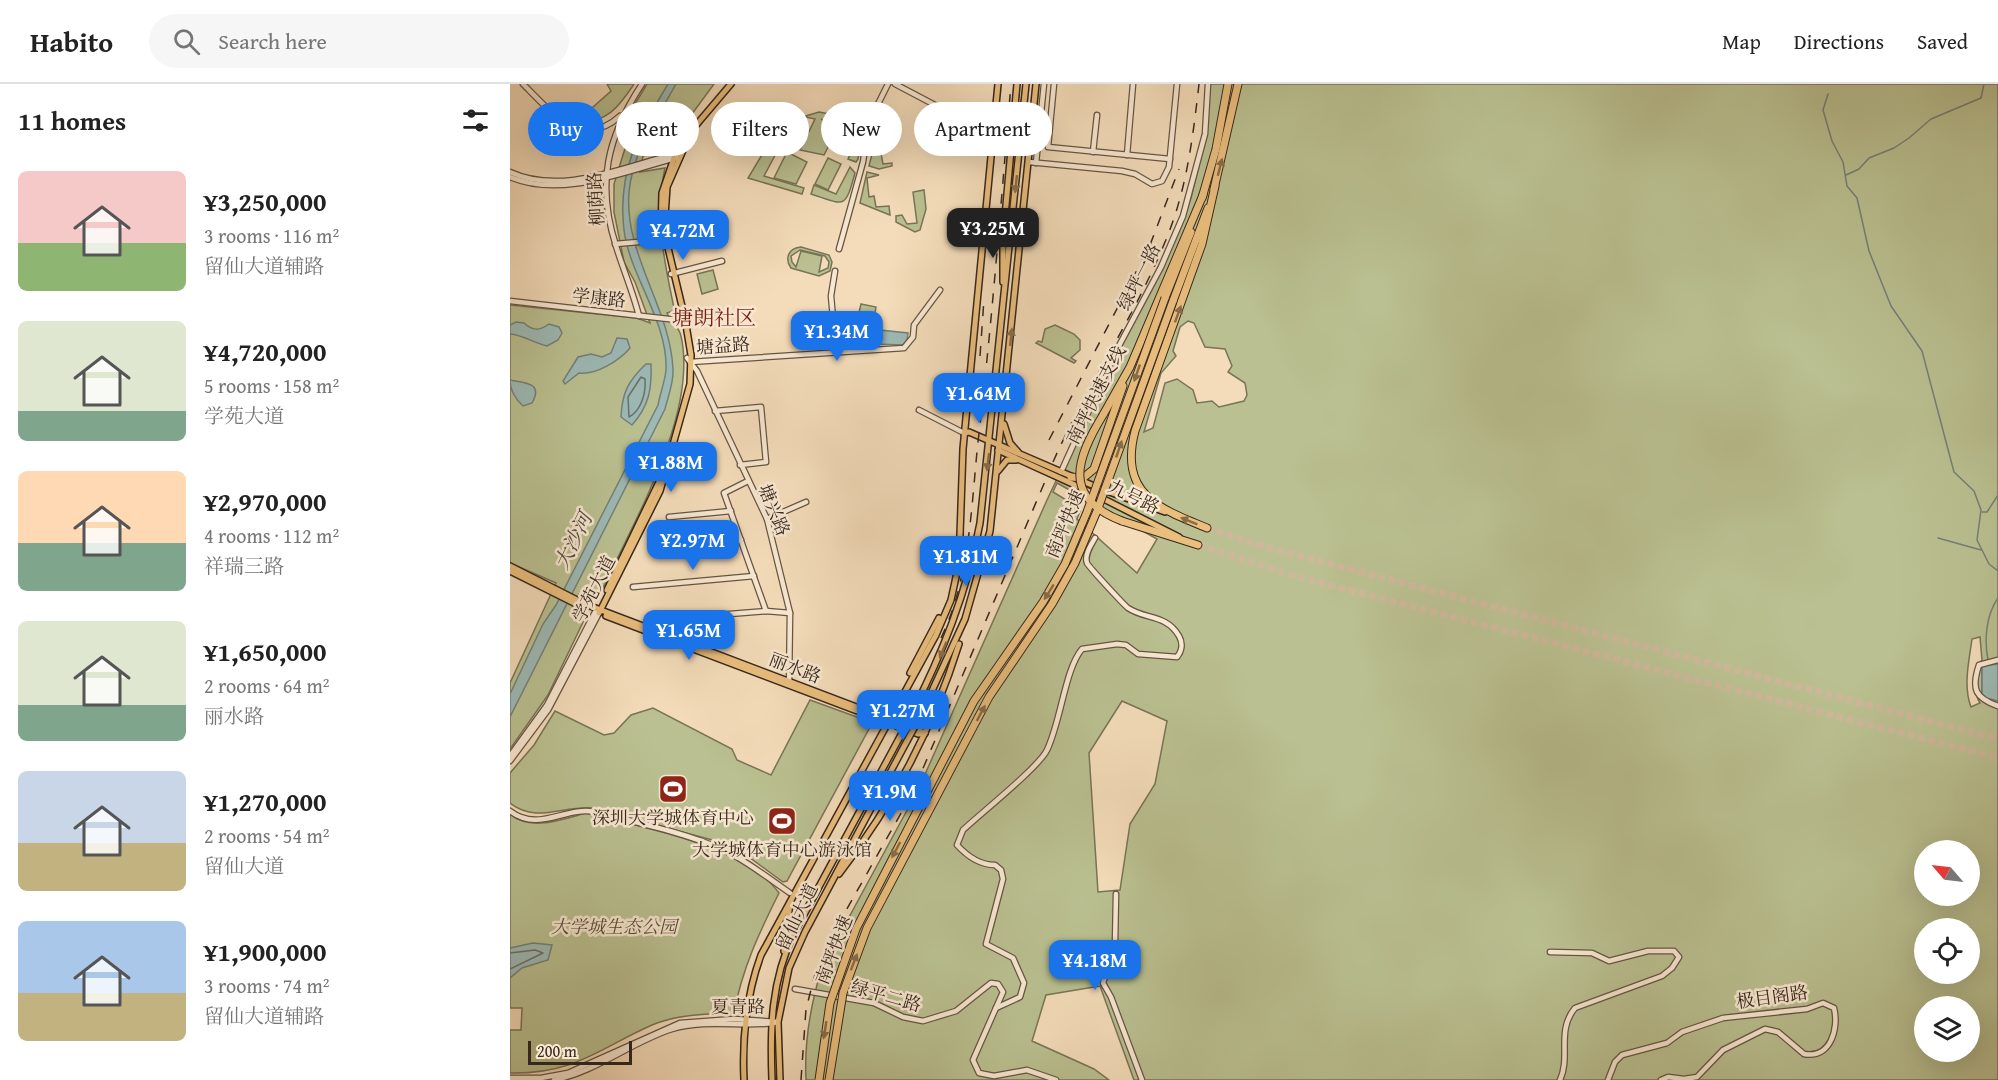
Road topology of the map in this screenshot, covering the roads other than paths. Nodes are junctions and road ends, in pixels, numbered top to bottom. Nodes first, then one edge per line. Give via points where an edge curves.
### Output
1 (523, 84) edge
2 (642, 84) edge
3 (726, 84) edge
4 (731, 84) edge
5 (888, 84) edge
6 (895, 84) edge
7 (997, 84) edge
8 (1017, 84) edge
9 (1026, 84) edge
10 (1036, 84) edge
11 (1044, 84) edge
12 (1054, 84) edge
13 (1133, 84) edge
14 (1177, 84) edge
15 (1208, 84) edge
16 (1228, 84) edge
17 (1238, 84) edge
18 (630, 102) edge
19 (929, 102) edge
20 (994, 102) edge
21 (1097, 116) dead end
22 (616, 120) edge
23 (616, 129) edge
24 (1093, 152) junction
25 (1126, 155) junction
26 (988, 156) edge
27 (675, 157) junction
28 (1170, 159) junction
29 (1029, 162) junction
30 (1036, 163) junction
31 (510, 172) edge
32 (606, 174) junction
33 (510, 177) edge
34 (1215, 186) junction
35 (1203, 195) junction
36 (662, 240) junction
37 (616, 244) junction
38 (839, 249) dead end
39 (722, 261) dead end
40 (836, 271) dead end
41 (672, 274) junction
42 (940, 290) dead end
43 (510, 301) edge
44 (1003, 313) junction
45 (639, 316) junction
46 (684, 321) junction
47 (836, 351) junction
48 (688, 361) junction
49 (1130, 367) junction
50 (691, 374) junction
51 (699, 374) junction
52 (919, 410) dead end
53 (1003, 410) junction
54 (716, 411) junction
55 (993, 422) junction
56 (962, 432) junction
57 (976, 435) junction
58 (991, 442) junction
59 (1000, 448) junction
60 (1024, 459) junction
61 (740, 465) junction
62 (1061, 472) junction
63 (997, 476) junction
64 (1071, 477) junction
65 (748, 481) junction
66 (806, 502) dead end
67 (731, 511) junction
68 (1172, 514) junction
69 (669, 517) dead end
70 (767, 519) junction
71 (1207, 528) tunnel mouth
72 (1095, 538) dead end
73 (1181, 538) junction
74 (741, 540) junction
75 (1198, 545) tunnel mouth
76 (660, 547) dead end
77 (510, 568) edge
78 (754, 576) junction
79 (633, 587) dead end
80 (598, 611) junction
81 (766, 611) junction
82 (790, 613) junction
83 (965, 620) junction
84 (656, 631) junction
85 (1998, 660) edge
86 (789, 683) junction
87 (1998, 706) edge
88 (886, 720) junction
89 (925, 733) junction
90 (510, 756) edge
91 (510, 761) edge
92 (510, 811) edge
93 (826, 893) junction
94 (1116, 894) dead end
95 (790, 896) junction
96 (1550, 952) dead end
97 (782, 962) junction
98 (786, 978) junction
99 (795, 989) junction
100 (781, 998) junction
101 (996, 1008) junction
102 (743, 1021) junction
103 (771, 1021) junction
104 (778, 1022) junction
105 (510, 1078) edge
106 (554, 1080) edge
107 (742, 1080) edge
108 (772, 1080) edge
109 (780, 1080) edge
110 (819, 1080) edge
111 (829, 1080) edge
112 (1056, 1080) edge
113 (1142, 1080) edge
114 (1560, 1080) edge
115 (1608, 1080) edge
116 (1661, 1080) edge

1 - 22 street via 557,118 572,126 600,127
2 - 18 street, 柳荫路
3 - 27 main road, 学苑大道 via 694,121
4 - 27 main road, 学苑大道 via 696,123
5 - 38 street via 869,122 863,162
6 - 19 street
7 - 20 main road
7 - 56 main road
8 - 44 main road via 1005,211
9 -> 44 main road, 留仙大道
10 - 29 main road, 留仙大道
11 - 30 street
12 - 24 street via 1048,147
13 - 25 street
14 - 28 street
15 - 62 street, 绿坪一路 via 1204,134 1184,216 1108,367
16 - 35 highway, 南坪快速
34 -> 17 highway, 南坪快速
21 - 24 street
23 - 32 street, 柳荫路
24 - 25 street
25 - 28 street
26 - 56 main road
27 - 32 street
27 - 36 main road, 学苑大道 via 661,201
27 - 41 main road, 学苑大道 via 663,214
28 - 30 street via 1168,173 1162,181 1152,184 1115,170
29 - 30 street
53 -> 29 main road, 留仙大道
31 - 32 street via 552,182
32 - 33 street via 572,185 552,186
32 - 37 street, 柳荫路 via 606,205
68 -> 34 highway via 1151,500 1136,482 1131,472 1132,446 1202,244
111 -> 34 highway, 南坪快速, bridge via 843,993 867,928 989,697 1075,563
35 - 49 highway, 南坪快速支线
35 -> 110 highway, 南坪快速, bridge via 1065,564 974,701 856,929 830,1003
36 - 37 street
36 - 41 main road, 学苑大道
37 - 45 street, 柳荫路
39 - 41 street
40 - 47 street via 831,296
41 - 46 main road, 学苑大道
42 - 47 street, 塘益路 via 914,325 913,337 904,348
43 - 45 street, 学康路
44 - 55 main road, 留仙大道
45 - 46 street, 学康路
46 - 48 main road, 学苑大道
47 - 48 street, 塘益路
48 - 50 main road, 学苑大道
48 - 51 street, 塘兴路
48 - 80 main road, 学苑大道 via 685,396 660,481
49 - 64 highway via 1094,469 1083,478
49 - 73 highway, 南坪快速支线, bridge via 1082,453 1080,479 1093,506 1122,521
50 - 51 main road
50 - 80 main road, 学苑大道 via 660,491
51 - 54 street, 塘兴路
52 - 56 street
53 - 59 main road, 留仙大道
53 - 60 main road via 1010,443
54 - 61 street, 塘兴路
54 - 61 street via 761,408 766,462
55 - 57 main road via 985,433
55 - 58 main road, 留仙大道
56 - 57 main road
56 - 88 main road via 953,579 936,626
56 - 88 main road via 956,580 936,635
57 - 58 main road
58 - 59 main road, 九号路
58 -> 97 main road, 留仙大道, bridge via 969,577 942,651
59 - 60 main road, 九号路
59 - 63 main road, 留仙大道
60 - 62 main road, 九号路
60 - 63 main road via 1007,460
60 - 73 main road, 九号路
61 - 65 street, 塘兴路
62 - 64 main road, 九号路
63 - 83 main road, 留仙大道 via 984,561
64 - 68 main road, 九号路
65 - 67 street via 724,493
65 - 70 street, 塘兴路
66 - 70 street
67 - 69 street
67 - 74 street
71 -> 68 highway
70 - 82 street, 塘兴路
72 - 101 street via 1086,557 1089,566 1126,607 1161,618 1172,626 1181,640 1180,653 1177,657 1145,655 1117,644 1083,649 1070,667 1056,730 1041,761 958,838 957,845 962,851 983,865 995,865 1003,879 986,944 1012,958 1024,983 1020,998
73 - 75 highway, 南坪快速支线
74 - 76 street
74 - 78 street
77 - 80 main road, 丽水路
78 - 79 street
78 - 81 street
80 - 84 main road, 丽水路
80 - 86 main road, 丽水路
80 - 90 street, 学苑大道 via 547,705
80 - 91 street, 学苑大道 via 548,710
81 - 82 street
81 - 84 street via 667,619
82 - 86 street, 塘兴路
83 - 89 main road
83 - 93 main road, 留仙大道, bridge via 920,717
84 - 86 main road, 丽水路
85 - 87 street via 1978,668 1977,692 1982,701
86 - 88 main road, 丽水路
88 - 89 main road, 丽水路 via 918,734
88 - 95 main road
89 - 93 main road via 879,818
92 - 95 street via 535,821 592,812 689,838 737,857
93 - 98 main road, 留仙大道
94 - 113 street via 1115,945 1103,983
95 - 97 main road
95 - 102 main road via 758,953 748,983
96 - 114 street via 1592,952 1609,961 1648,951 1674,951 1679,959 1662,976 1575,1008 1563,1035 1565,1063
97 - 103 main road, 留仙大道
98 - 99 street
98 - 100 main road, 留仙大道
99 - 100 street
99 - 101 street, 绿平二路 via 874,1003 903,1017 923,1021 957,1011 991,983 998,984 1003,992
100 - 104 main road, 留仙大道
101 - 112 street, 绿平二路 via 973,1060 979,1073 994,1076 1027,1070
102 - 103 street, 夏青路
102 - 105 street, 夏青路 via 680,1023 568,1073
102 - 106 street, 夏青路 via 673,1029 581,1072
102 - 107 main road
103 - 104 street, 夏青路
103 - 108 main road, 留仙大道
104 - 109 main road, 留仙大道
115 - 116 street, 极目阁路 via 1622,1055 1667,1043 1682,1032 1723,1018 1807,1009 1822,1003 1834,1008 1832,1040 1816,1053 1804,1054 1778,1032 1765,1029 1723,1050 1697,1077

